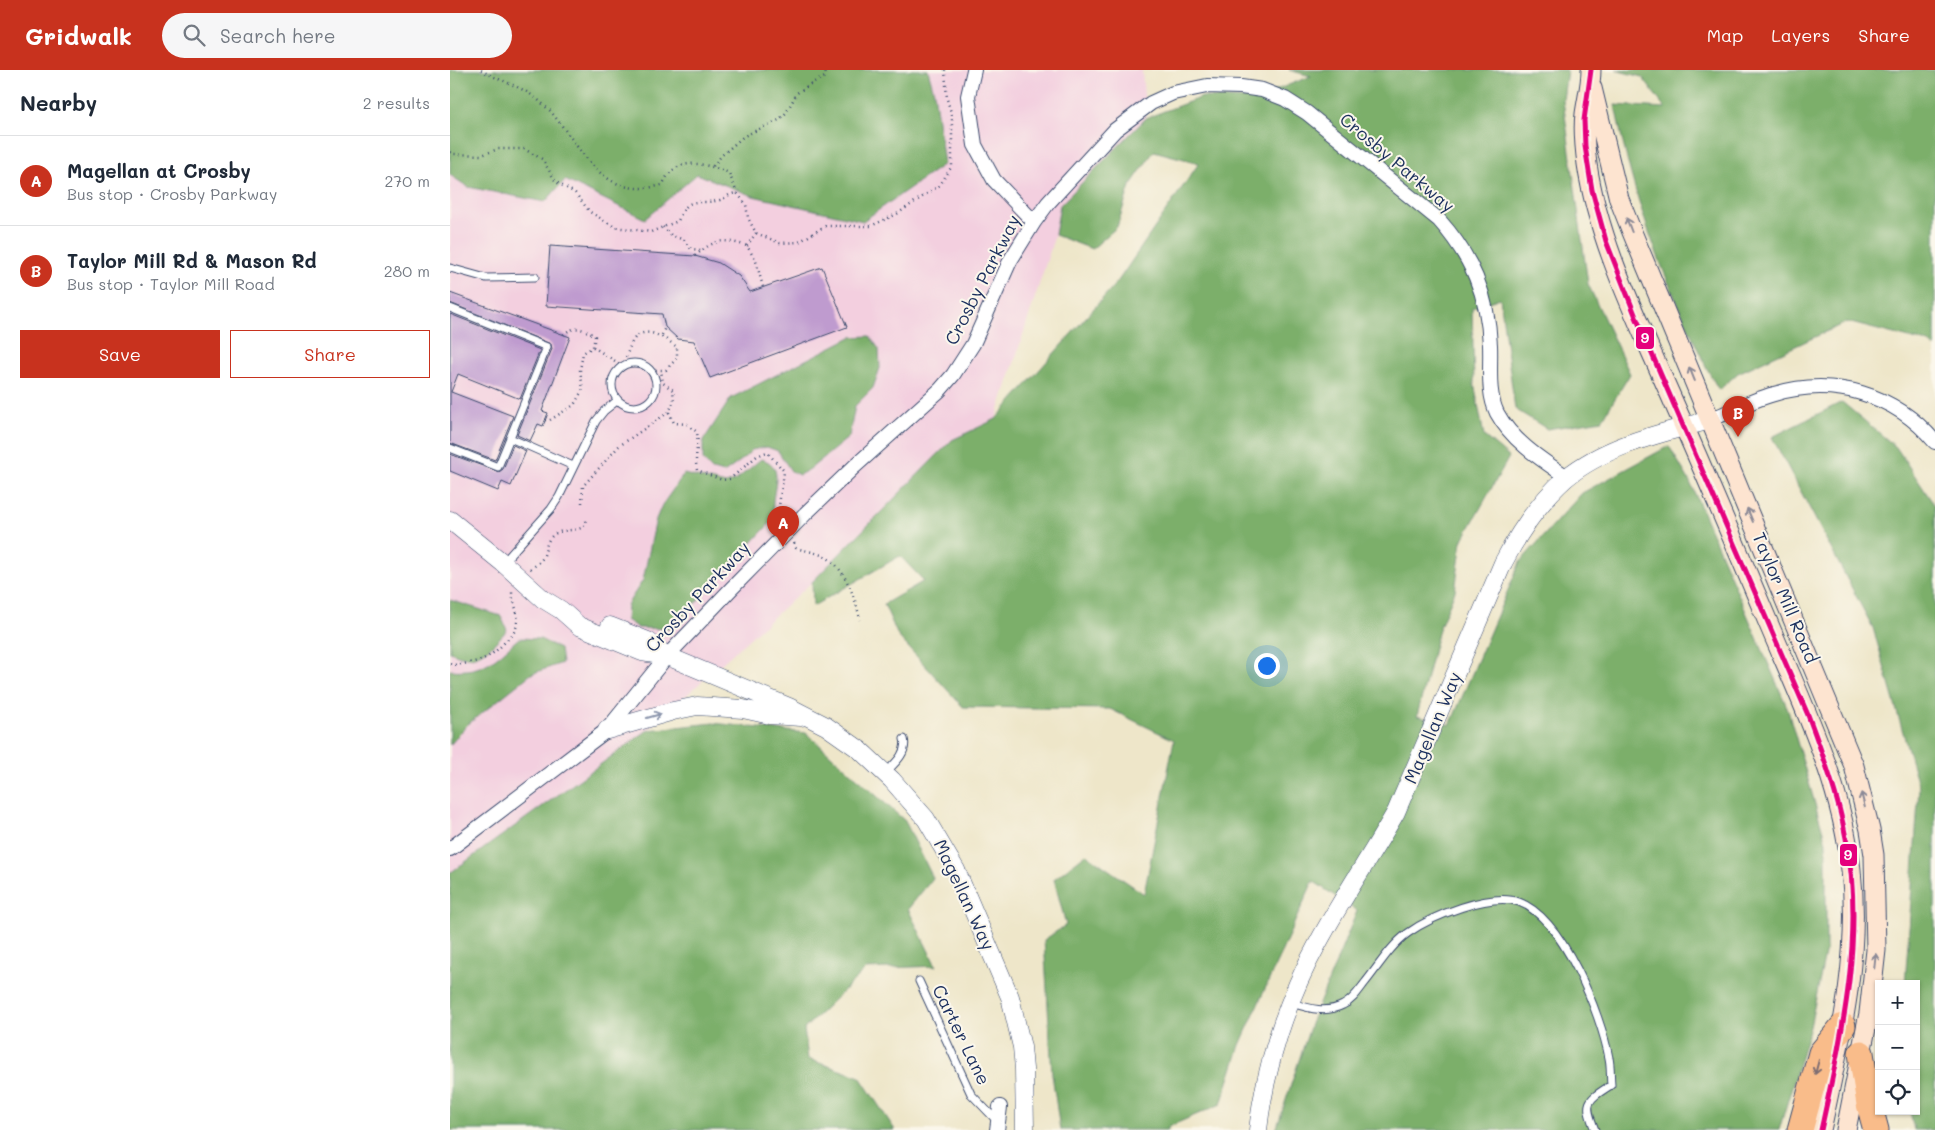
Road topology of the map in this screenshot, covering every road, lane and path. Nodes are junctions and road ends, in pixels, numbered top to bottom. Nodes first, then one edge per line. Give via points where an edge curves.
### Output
1 (481, 70) edge
2 (826, 70) edge
3 (945, 70) edge
4 (974, 70) edge
5 (1591, 77) edge
6 (450, 152) edge
7 (713, 166) junction
8 (737, 193) junction
9 (1034, 222) junction
10 (663, 226) junction
11 (756, 232) junction
12 (747, 246) junction
13 (701, 250) junction
14 (695, 256) dead end
15 (450, 268) edge
16 (535, 276) dead end
17 (763, 288) dead end
18 (450, 308) edge
19 (665, 326) dead end
20 (563, 335) dead end
21 (662, 335) junction
22 (594, 347) junction
23 (622, 366) junction
24 (651, 370) junction
25 (661, 370) junction
26 (618, 400) junction
27 (669, 412) junction
28 (545, 420) dead end
29 (1710, 420) junction
30 (1686, 426) junction
31 (510, 438) junction
32 (1935, 442) edge
33 (450, 448) edge
34 (574, 466) junction
35 (1567, 477) junction
36 (576, 481) dead end
37 (584, 486) junction
38 (582, 503) dead end
39 (585, 517) dead end
40 (450, 520) edge
41 (794, 525) junction
42 (503, 563) junction
43 (527, 571) dead end
44 (512, 589) dead end
45 (860, 620) dead end
46 (667, 656) junction
47 (450, 664) edge
48 (811, 718) junction
49 (607, 730) junction
50 (904, 739) dead end
51 (885, 773) junction
52 (450, 849) edge
53 (919, 981) dead end
54 (1291, 1003) junction
55 (1843, 1026) junction
56 (1861, 1054) junction
57 (1000, 1107) dead end
58 (997, 1126) edge
59 (1025, 1130) edge
60 (1258, 1130) edge
61 (1595, 1130) edge
62 (1800, 1130) edge
63 (1821, 1130) edge
64 (1846, 1130) edge
65 (1876, 1130) edge

1 - 7 path via 520,88 548,108 587,159 608,180 631,189 646,190 662,185 672,170 684,164
2 - 7 path via 825,77 797,93 779,120 744,136
3 - 11 path via 952,116 952,166 940,185 897,214 871,226 826,226 798,242 780,243
4 - 9 street via 968,96 975,145 994,180
29 -> 5 main road, Taylor Mill Road via 1620,200
5 - 30 main road, Taylor Mill Road via 1584,117 1592,190 1602,226 1645,338
6 - 10 path via 482,155 498,149 524,149 542,159 556,182 575,193 590,212 615,227 651,232
7 - 8 path via 729,173
8 - 10 path via 728,194 722,200 692,202 684,208 678,220
8 - 11 path via 746,204 748,218
9 - 35 street, Crosby Parkway via 1048,202 1115,130 1151,103 1173,93 1207,86 1262,90 1285,99 1357,153 1439,220 1454,237 1467,256 1487,311 1490,383 1497,412 1523,445
9 - 41 street, Crosby Parkway via 1010,261 974,344 953,375 923,407
10 - 13 path via 671,235 684,240 691,249
11 - 12 path
12 - 13 path via 730,241 709,243
12 - 17 path via 756,261
13 - 14 path
15 - 16 lane via 486,278
18 - 31 lane via 547,347
19 - 21 path
20 - 22 path via 570,329 581,328 595,336
21 - 23 path via 645,333 634,338
21 - 25 path via 677,347 677,358 666,370
22 - 23 path
22 - 28 path via 583,353 580,370 582,389 574,405
23 - 24 lane via 638,362
23 - 26 lane via 612,382
24 - 25 path
24 - 26 lane via 657,383 649,402 630,407
25 - 27 path via 664,383 673,390 674,401
26 - 34 lane via 596,421
27 - 37 path via 619,446
27 - 41 path via 674,423 687,424 698,432 697,470 722,480 730,479 757,456 768,452 784,471 779,511
29 - 30 street, Magellan Way
29 - 32 street via 1774,394 1810,386 1840,387 1897,408
56 -> 29 main road, Taylor Mill Road via 1876,950 1874,855 1870,830 1854,766
30 - 35 street, Magellan Way via 1624,446
30 - 55 main road, Taylor Mill Road via 1812,726 1838,802 1854,894
31 - 33 lane via 498,467
31 - 34 lane
34 - 42 lane via 551,509
35 - 54 street, Magellan Way via 1516,538 1396,812 1317,945
36 - 37 path
37 - 38 path
39 - 43 path via 583,527 552,536 545,557
40 - 42 street, Magellan Way
41 - 45 path via 792,540 796,548 829,558 840,569
41 - 46 street, Crosby Parkway
42 - 46 street, Magellan Way via 543,599 561,610 648,641
44 - 47 path via 518,613 513,633 492,656 475,663
46 - 48 street, Magellan Way
46 - 49 street, Crosby Parkway
49 -> 48 street via 697,706
48 - 51 street, Magellan Way via 854,745
49 - 52 street, Crosby Parkway
50 - 51 lane via 906,745 901,756
51 - 59 street, Magellan Way via 926,820 947,853 1006,989 1023,1054
53 - 58 lane, Carter Lane via 971,1094
54 - 60 street, Magellan Way via 1270,1065
54 - 61 lane via 1326,1010 1345,1004 1397,943 1416,928 1448,912 1476,903 1505,900 1527,906 1554,930 1569,954 1590,996 1602,1031 1611,1085 1589,1102 1588,1111
55 -> 62 highway via 1821,1053
55 - 63 main road, Taylor Mill Road
56 - 64 main road, Taylor Mill Road
56 - 65 highway
57 - 58 street

